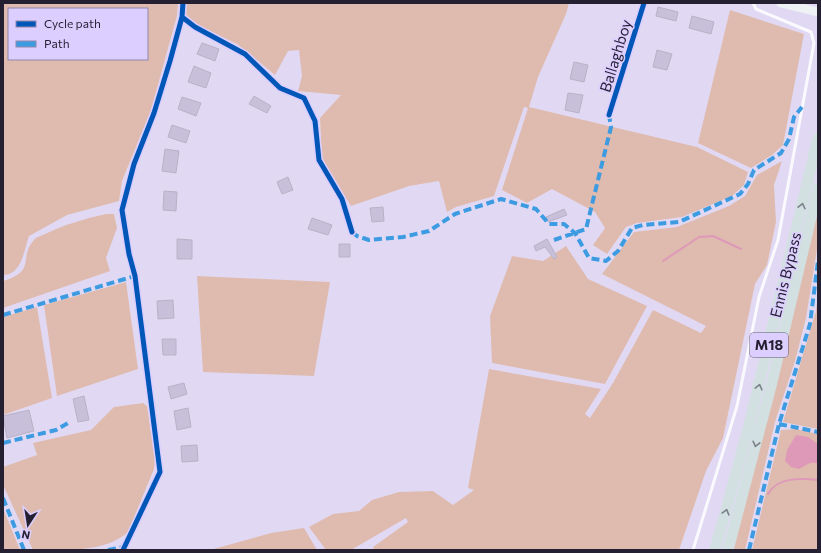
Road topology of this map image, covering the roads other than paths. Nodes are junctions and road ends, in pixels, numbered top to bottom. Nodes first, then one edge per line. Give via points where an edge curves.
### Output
1 (183, 3) edge
2 (644, 3) edge
3 (753, 3) edge
4 (780, 3) edge
5 (818, 12) edge
6 (182, 17) junction
7 (609, 115) dead end
8 (818, 138) edge
9 (818, 188) edge
10 (352, 232) dead end
11 (123, 550) edge
12 (693, 550) edge
13 (715, 550) edge
14 (728, 550) edge

1 - 6 street
2 - 7 street, Ballaghboy
3 - 12 lane via 756,9 811,32 814,43 778,240 758,297 737,406
4 - 5 main road
6 - 10 street via 195,27 245,54 280,88 304,98 315,121 319,160 342,199
6 - 11 street via 154,113 134,164 122,210 135,276 160,472
13 -> 8 highway, Ennis Bypass / M18 via 748,429
9 -> 14 highway, Ennis Bypass / M18 via 772,382

